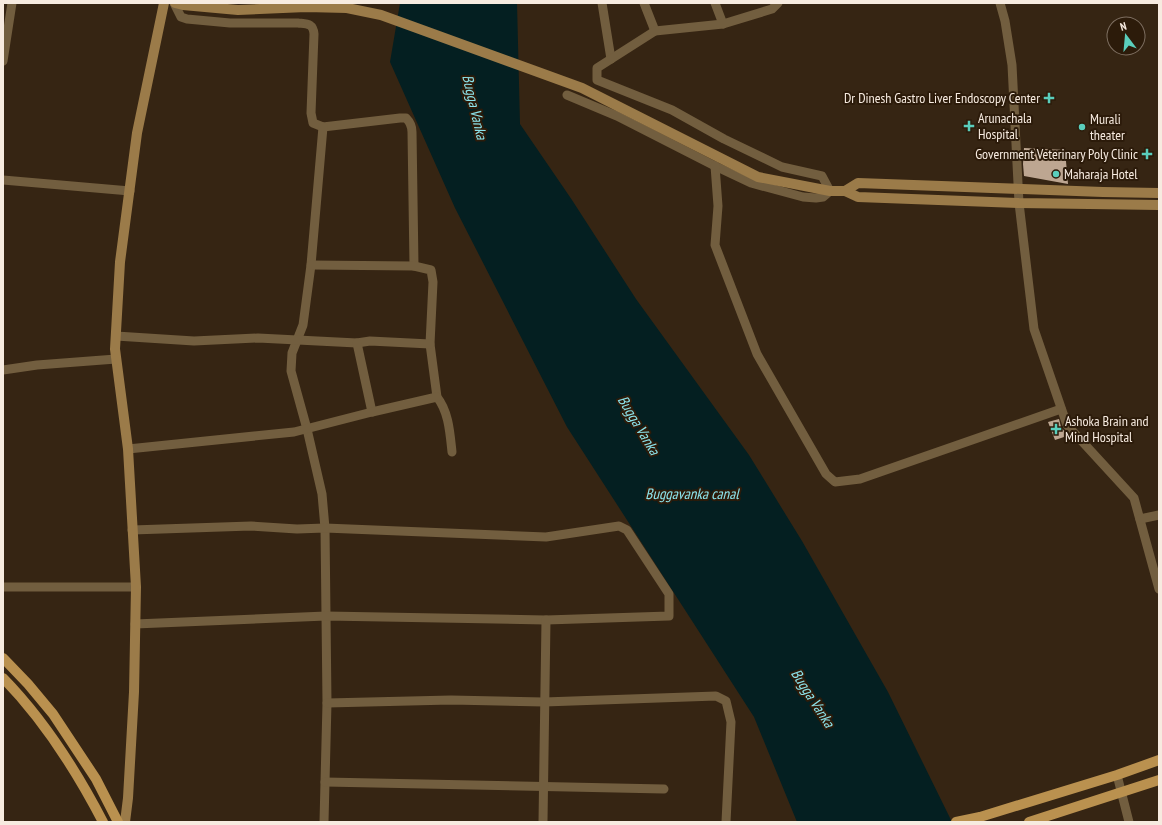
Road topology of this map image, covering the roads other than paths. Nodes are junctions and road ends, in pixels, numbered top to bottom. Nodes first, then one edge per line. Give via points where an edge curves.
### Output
1 (12, 3) edge
2 (164, 3) edge
3 (174, 3) edge
4 (602, 3) edge
5 (644, 3) edge
6 (715, 3) edge
7 (778, 3) edge
8 (1000, 3) edge
9 (723, 24) junction
10 (655, 31) junction
11 (611, 59) junction
12 (3, 61) edge
13 (567, 95) dead end
14 (323, 127) junction
15 (715, 166) junction
16 (3, 180) edge
17 (1018, 189) junction
18 (130, 190) junction
19 (845, 191) junction
20 (830, 192) junction
21 (1159, 193) edge
22 (1019, 203) junction
23 (1159, 205) edge
24 (311, 265) junction
25 (414, 266) junction
26 (116, 336) junction
27 (297, 340) junction
28 (357, 343) junction
29 (430, 344) junction
30 (116, 359) junction
31 (3, 370) edge
32 (437, 397) junction
33 (1061, 408) junction
34 (372, 412) junction
35 (307, 429) junction
36 (128, 449) junction
37 (452, 452) dead end
38 (1159, 515) edge
39 (1140, 519) junction
40 (325, 528) junction
41 (132, 530) junction
42 (3, 587) edge
43 (136, 587) junction
44 (1159, 589) edge
45 (326, 616) junction
46 (546, 620) junction
47 (135, 624) junction
48 (3, 658) edge
49 (3, 678) edge
50 (544, 702) junction
51 (327, 703) junction
52 (1159, 760) edge
53 (1117, 775) junction
54 (1159, 780) edge
55 (325, 782) junction
56 (543, 787) junction
57 (664, 789) dead end
58 (1122, 792) junction
59 (103, 822) edge
60 (118, 822) edge
61 (125, 822) edge
62 (324, 822) edge
63 (543, 822) edge
64 (726, 822) edge
65 (956, 822) edge
66 (1029, 822) edge
67 (1129, 822) edge

1 - 12 street
2 - 18 main road via 137,133
3 - 14 street via 181,17 187,19 230,24 298,23 311,26 314,29 311,112 313,123
3 - 20 main road via 238,10 347,8 381,15 582,88 758,177
4 - 11 street
5 - 10 street
6 - 9 street
7 - 9 street via 772,9
8 - 17 street via 1006,21 1012,65
9 - 10 street
10 - 11 street
11 - 20 street via 597,68 597,80 672,110 782,167 822,176
13 - 15 street via 617,116
14 - 24 street
14 - 25 street via 400,118 409,121 412,126
15 - 20 street via 751,183 803,197 823,197
15 - 33 street via 718,206 715,245 757,354 826,474 835,482 860,479
16 - 18 street
17 - 19 main road via 858,183
17 - 21 main road
17 - 22 street
18 - 26 main road via 120,262
19 - 20 main road
19 - 22 main road via 858,197
22 - 23 main road
22 - 33 street via 1034,329
24 - 25 street
24 - 27 street via 303,325
25 - 29 street via 431,270 433,282
26 - 27 street via 194,341 258,338
26 - 30 main road
27 - 28 street
27 - 35 street via 292,353 291,371
28 - 29 street via 370,341
28 - 34 street
29 - 32 street
30 - 31 street
30 - 36 main road
32 - 34 street
32 - 37 street via 442,403 450,430
33 - 39 street via 1067,425 1134,498
34 - 35 street
35 - 36 street
35 - 40 street via 322,494
36 - 41 main road
38 - 39 street
39 - 44 street
40 - 41 street via 251,526
40 - 45 street
40 - 46 street via 546,537 619,526 627,530 669,594 669,616
41 - 43 main road
42 - 43 street
43 - 47 main road
45 - 46 street
45 - 47 street
45 - 51 street
46 - 50 street
47 - 61 main road via 134,692
48 - 60 main road via 53,714 96,779
49 - 59 main road via 42,723 85,788
50 - 51 street via 451,700
50 - 56 street
50 - 64 street via 716,696 726,701 731,722
51 - 55 street
52 - 53 main road
53 - 58 street
53 - 65 main road
54 - 58 main road
55 - 56 street
55 - 62 street
56 - 57 street
56 - 63 street
58 - 66 main road
58 - 67 street

